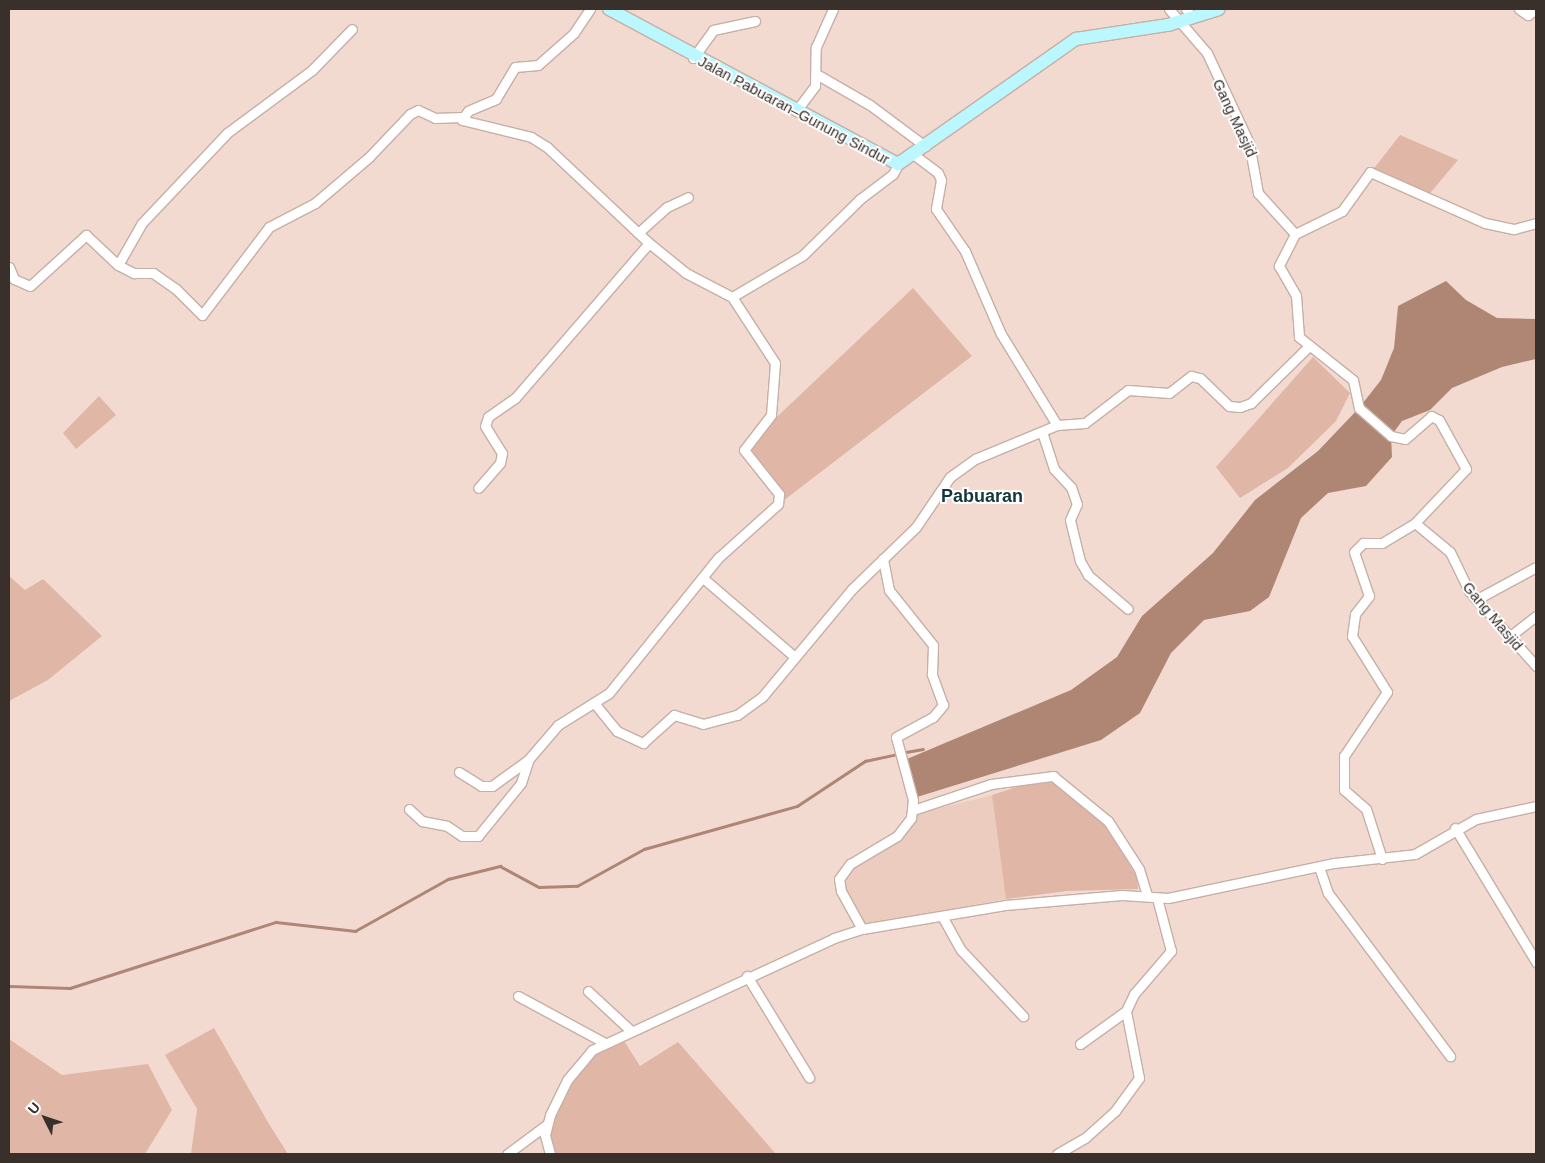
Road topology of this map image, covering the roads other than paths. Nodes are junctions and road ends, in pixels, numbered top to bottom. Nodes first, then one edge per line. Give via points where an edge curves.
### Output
1 (590, 9) edge
2 (609, 9) edge
3 (833, 9) edge
4 (1169, 9) edge
5 (1219, 9) edge
6 (1518, 9) edge
7 (1536, 9) edge
8 (1187, 16) edge
9 (755, 21) dead end
10 (352, 29) dead end
11 (694, 58) junction
12 (818, 75) junction
13 (796, 111) junction
14 (462, 117) junction
15 (925, 146) junction
16 (913, 154) junction
17 (898, 164) junction
18 (688, 197) dead end
19 (1536, 223) edge
20 (638, 233) junction
21 (1294, 234) junction
22 (648, 243) junction
23 (118, 265) junction
24 (9, 267) edge
25 (732, 297) junction
26 (1308, 347) junction
27 (1057, 425) junction
28 (1042, 435) junction
29 (478, 488) dead end
30 (1415, 523) junction
31 (883, 559) junction
32 (1536, 567) edge
33 (703, 578) junction
34 (1480, 598) junction
35 (1128, 609) dead end
36 (1535, 620) edge
37 (1509, 637) junction
38 (795, 657) junction
39 (1534, 660) edge
40 (595, 704) junction
41 (528, 760) junction
42 (459, 772) dead end
43 (1536, 806) edge
44 (408, 809) dead end
45 (913, 810) junction
46 (1455, 828) junction
47 (1382, 859) junction
48 (1319, 867) junction
49 (1152, 897) junction
50 (942, 916) junction
51 (862, 929) junction
52 (1536, 962) edge
53 (747, 976) junction
54 (588, 991) dead end
55 (518, 996) dead end
56 (1126, 1011) junction
57 (1023, 1016) dead end
58 (631, 1031) junction
59 (603, 1042) junction
60 (1080, 1044) dead end
61 (1450, 1056) dead end
62 (809, 1077) dead end
63 (546, 1125) junction
64 (507, 1154) edge
65 (550, 1154) edge
66 (1057, 1154) edge

1 - 14 street via 574,34 538,65 515,67 496,99
2 - 11 street, Jalan Pabuaran–Gunung Sindur
3 - 12 street via 816,47
4 - 8 street, Gang Masjid
5 - 8 street, Jalan Pabuaran–Gunung Sindur
6 - 7 street via 1528,15
8 - 15 street, Jalan Pabuaran–Gunung Sindur via 1076,39
8 - 21 street, Gang Masjid via 1250,143 1258,193
9 - 11 street via 713,30
10 - 23 street via 312,70 227,133 142,223
11 - 13 street, Jalan Pabuaran–Gunung Sindur
12 - 13 street
12 - 15 street via 870,105
13 - 17 street, Jalan Pabuaran–Gunung Sindur
14 - 20 street via 466,123 531,137 547,147
14 - 23 street via 435,118 418,110 410,114 369,157 315,203 270,227 202,315 176,289 153,273 134,273
15 - 16 street, Jalan Pabuaran–Gunung Sindur
16 - 17 street, Jalan Pabuaran–Gunung Sindur
16 - 27 street via 938,173 941,180 936,209 964,251 1001,334
17 - 25 street via 893,174 860,199 803,255
18 - 20 street via 667,206
19 - 21 street via 1514,229 1485,223 1370,172 1342,211
20 - 22 street
21 - 26 street via 1279,266 1296,295 1299,337
22 - 25 street via 686,273
22 - 29 street via 515,398 488,417 485,426 502,453 500,463
23 - 24 street via 86,235 30,286 14,279
25 - 33 street via 775,363 771,415 744,450 780,498
26 - 27 street via 1251,403 1240,407 1229,406 1200,378 1191,376 1169,393 1128,390 1099,417 1086,423
26 - 30 street via 1353,380 1359,408 1391,436 1405,439 1431,416 1440,420 1466,469
27 - 28 street
28 - 31 street via 1026,436 984,455 950,477 916,526
28 - 35 street via 1054,469 1071,487 1077,504 1070,520 1080,561 1088,575
30 - 34 street, Gang Masjid via 1450,552 1462,580
30 - 47 street via 1382,542 1363,543 1354,552 1369,596 1355,614 1352,636 1387,692 1344,756 1344,790 1366,809
31 - 38 street
31 - 45 street via 889,590 932,645 932,674 942,706 933,717 896,737
32 - 34 street
33 - 38 street
33 - 40 street via 657,629 634,666
34 - 37 street, Gang Masjid via 1486,612
36 - 37 street
37 - 39 street, Gang Masjid
38 - 40 street via 762,697 736,715 704,724 674,715 643,743 617,731
40 - 41 street via 558,725
41 - 42 street via 492,786 481,786
41 - 44 street via 521,783 478,836 462,836 447,826 422,822
43 - 46 street via 1488,815
45 - 49 street via 991,784 1054,776 1108,821
45 - 51 street via 897,836 850,864 839,879 840,891
46 - 47 street via 1415,854
46 - 52 street
47 - 48 street
48 - 49 street
48 - 61 street via 1328,893
49 - 50 street via 1005,905
49 - 56 street via 1171,951 1134,994
50 - 51 street
50 - 57 street via 961,950
51 - 53 street
53 - 58 street
53 - 62 street
54 - 58 street
55 - 59 street
56 - 60 street
56 - 66 street via 1139,1078 1115,1111 1084,1138
58 - 59 street
59 - 63 street via 572,1073
63 - 64 street
63 - 65 street

